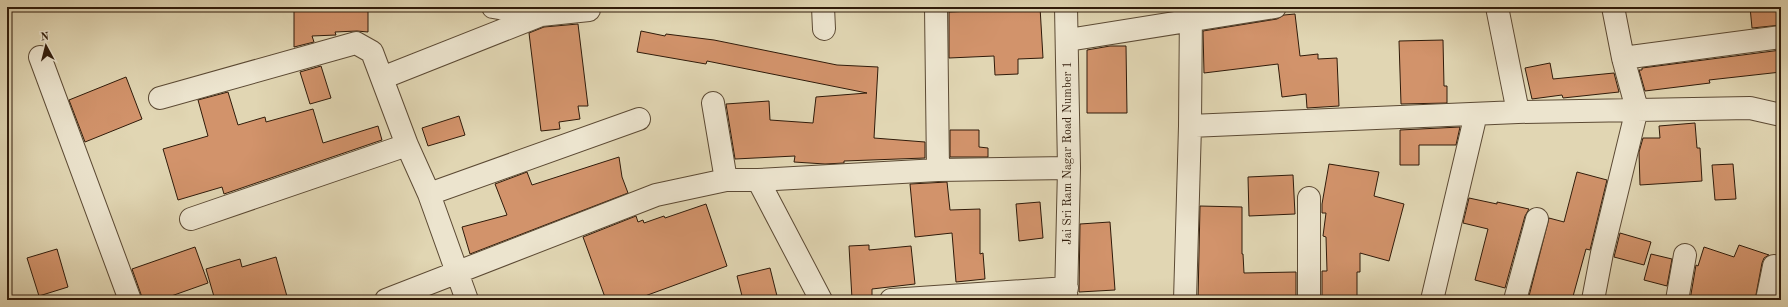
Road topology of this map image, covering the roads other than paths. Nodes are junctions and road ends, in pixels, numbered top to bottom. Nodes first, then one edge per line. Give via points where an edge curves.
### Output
1 (493, 7) edge
2 (589, 7) edge
3 (823, 7) edge
4 (936, 7) edge
5 (1066, 7) edge
6 (1275, 7) edge
7 (1497, 7) edge
8 (1613, 7) edge
9 (1191, 14) edge
10 (541, 15) junction
11 (824, 29) dead end
12 (1781, 37) edge
13 (1068, 40) junction
14 (40, 57) dead end
15 (1623, 58) junction
16 (382, 78) junction
17 (160, 98) dead end
18 (714, 103) dead end
19 (1637, 109) junction
20 (1518, 112) junction
21 (1476, 114) junction
22 (1781, 115) edge
23 (639, 119) dead end
24 (1190, 126) junction
25 (406, 146) junction
26 (1069, 168) junction
27 (938, 170) junction
28 (726, 180) junction
29 (758, 180) junction
30 (429, 194) junction
31 (1309, 198) dead end
32 (191, 219) dead end
33 (1537, 219) dead end
34 (1685, 256) dead end
35 (1774, 266) dead end
36 (457, 272) junction
37 (1067, 294) edge
38 (130, 300) edge
39 (386, 300) edge
40 (467, 300) edge
41 (821, 300) edge
42 (890, 300) edge
43 (1185, 300) edge
44 (1309, 300) edge
45 (1432, 300) edge
46 (1515, 300) edge
47 (1593, 300) edge
48 (1677, 300) edge
49 (1767, 300) edge

1 - 10 street
2 - 10 street via 589,10
3 - 11 street
4 - 27 street
5 - 13 street, Jai Sri Ram Nagar Road Number 1
6 - 9 street
7 - 20 street
8 - 15 street
9 - 13 street
9 - 24 street
10 - 16 street
12 - 15 street
13 - 26 street, Jai Sri Ram Nagar Road Number 1
14 - 38 street
15 - 19 street
16 - 17 street via 372,52 356,44
16 - 25 street
18 - 28 street
19 - 20 street
19 - 22 street via 1750,108
19 - 47 street
20 - 21 street
21 - 24 street
21 - 45 street
23 - 30 street
24 - 43 street
25 - 30 street
25 - 32 street
26 - 27 street
26 - 37 street, Jai Sri Ram Nagar Road Number 1
27 - 29 street
28 - 29 street
28 - 36 street via 656,195
29 - 41 street
30 - 36 street
31 - 44 street
33 - 46 street
34 - 48 street
35 - 49 street
36 - 39 street
36 - 40 street
37 - 42 street

